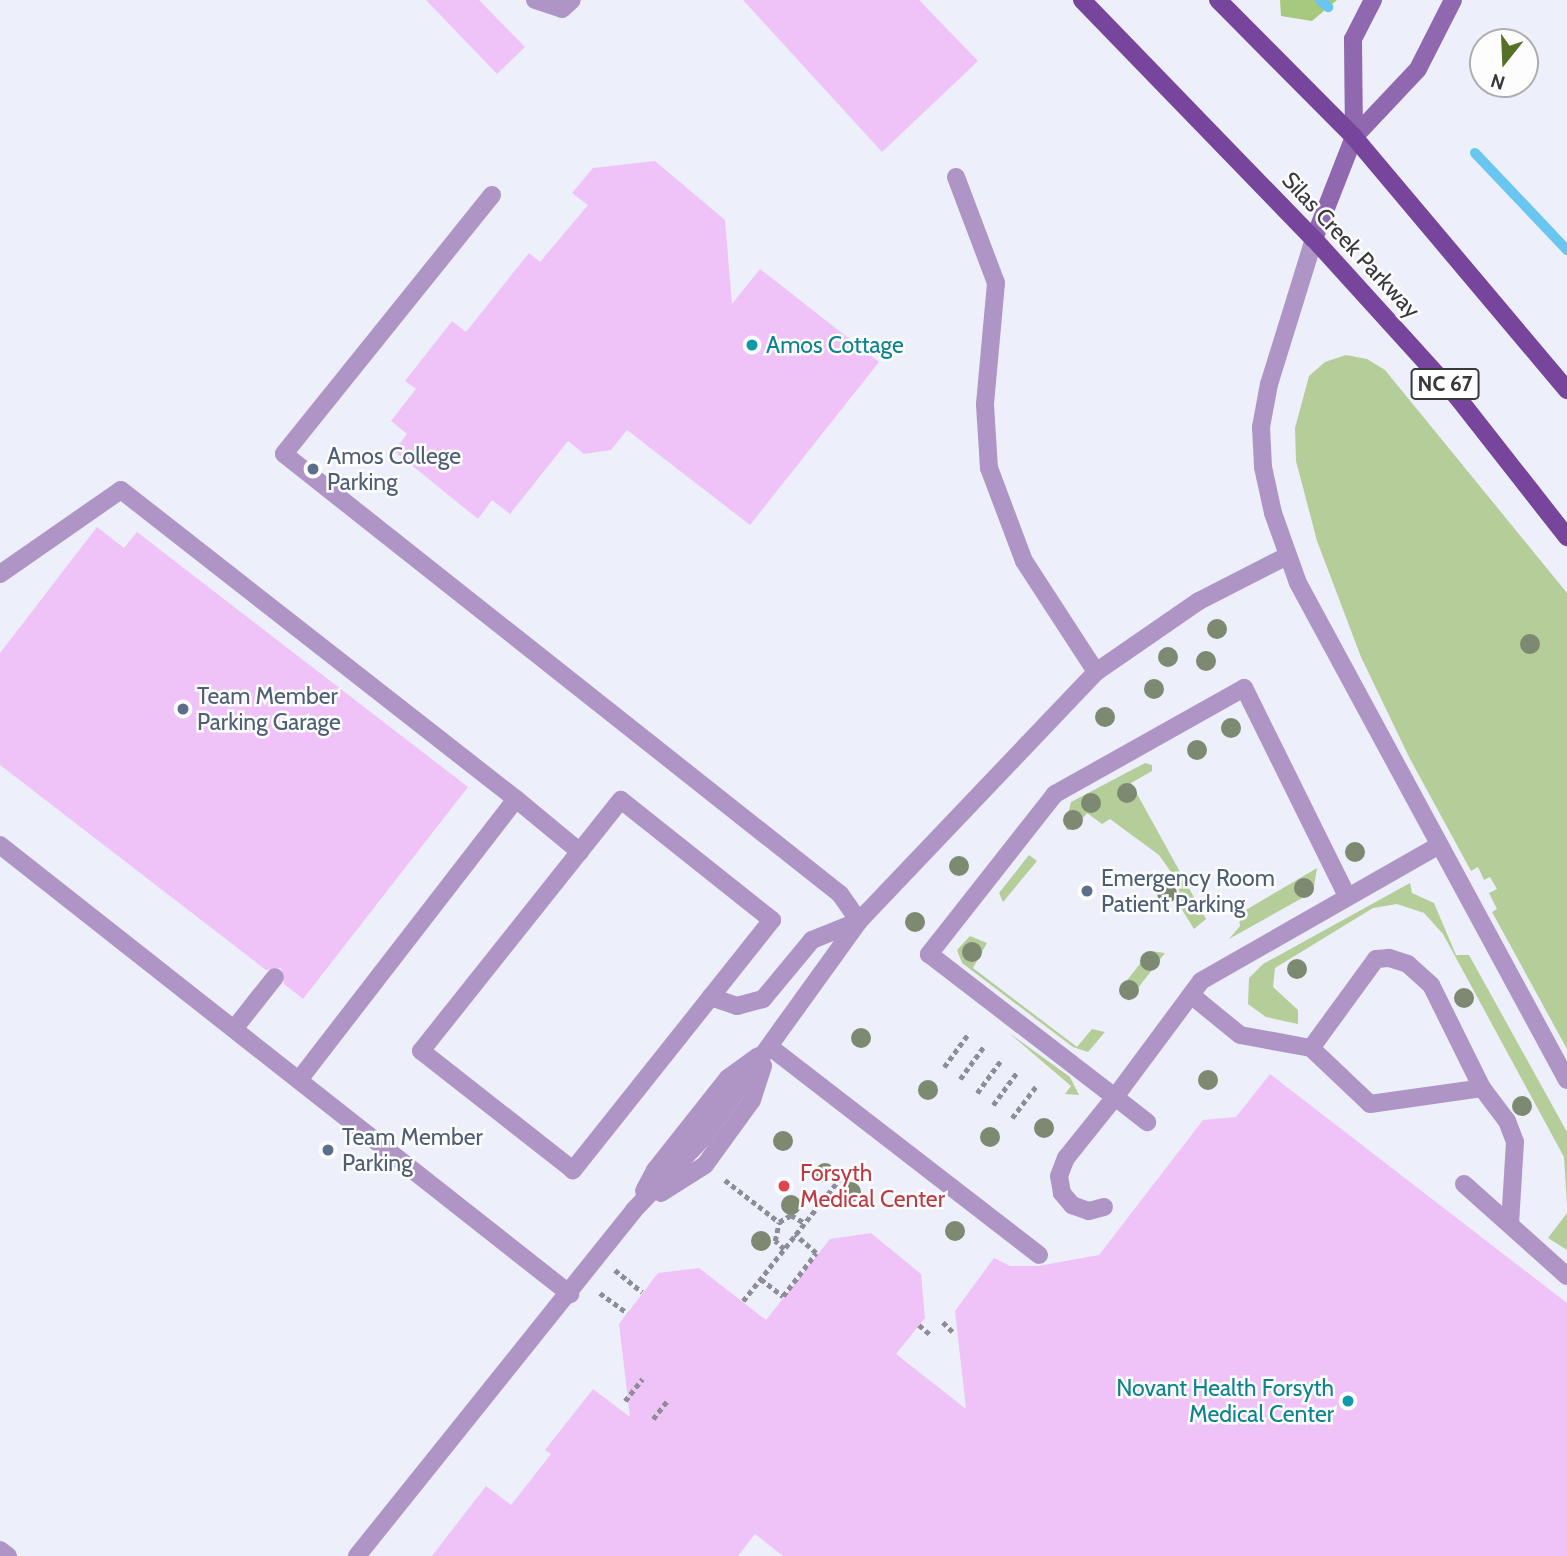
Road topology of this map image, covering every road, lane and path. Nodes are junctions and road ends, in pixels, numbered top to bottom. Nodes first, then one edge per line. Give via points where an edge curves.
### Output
1 (534, 0) edge
2 (572, 0) edge
3 (1082, 0) edge
4 (1218, 0) edge
5 (1373, 0) edge
6 (1453, 0) edge
7 (1354, 137) junction
8 (957, 177) dead end
9 (492, 195) dead end
10 (1314, 239) junction
11 (1567, 390) edge
12 (1567, 537) edge
13 (1287, 556) junction
14 (0, 574) edge
15 (1096, 672) junction
16 (516, 799) junction
17 (1438, 846) junction
18 (2, 850) edge
19 (580, 852) junction
20 (1347, 896) junction
21 (859, 920) junction
22 (275, 977) dead end
23 (1191, 995) junction
24 (711, 997) junction
25 (234, 1029) junction
26 (969, 1033) dead end
27 (985, 1045) dead end
28 (769, 1047) junction
29 (1311, 1048) junction
30 (1002, 1059) dead end
31 (944, 1067) dead end
32 (1018, 1071) dead end
33 (960, 1079) dead end
34 (299, 1080) junction
35 (1567, 1080) edge
36 (1037, 1085) dead end
37 (1482, 1088) junction
38 (976, 1093) dead end
39 (1115, 1097) junction
40 (993, 1105) dead end
41 (1012, 1118) dead end
42 (1147, 1122) dead end
43 (846, 1171) dead end
44 (717, 1174) dead end
45 (1464, 1184) dead end
46 (1104, 1207) dead end
47 (634, 1210) junction
48 (779, 1222) junction
49 (805, 1223) junction
50 (1510, 1223) junction
51 (795, 1235) junction
52 (784, 1249) junction
53 (1039, 1255) dead end
54 (613, 1269) dead end
55 (1567, 1276) edge
56 (760, 1279) junction
57 (597, 1290) dead end
58 (642, 1292) dead end
59 (570, 1294) junction
60 (743, 1301) dead end
61 (628, 1313) dead end
62 (943, 1322) dead end
63 (919, 1325) dead end
64 (954, 1333) dead end
65 (932, 1336) dead end
66 (642, 1379) dead end
67 (668, 1400) dead end
68 (625, 1401) dead end
69 (653, 1419) dead end
70 (0, 1550) edge
71 (8, 1556) edge
72 (357, 1556) edge

1 - 2 lane via 562,9
3 - 10 main road, Silas Creek Parkway / NC 67
4 - 7 main road
5 - 7 main road via 1353,38
6 - 7 main road via 1418,69
7 - 10 main road
7 - 11 main road
8 - 15 lane via 996,283 985,405 989,468 1024,561
9 - 21 lane via 284,454 840,894
10 - 12 main road, Silas Creek Parkway / NC 67 via 1458,398
10 - 13 lane via 1269,384 1261,427 1263,467
13 - 15 lane via 1199,601
13 - 17 lane
14 - 16 lane via 121,490
15 - 21 lane
16 - 19 lane
16 - 34 lane
17 - 20 lane
17 - 35 lane
18 - 25 lane
19 - 24 lane via 621,800 772,920
19 - 24 lane via 422,1051 573,1170
20 - 23 lane via 1224,964
20 - 39 lane via 1244,688 1055,794 929,954
21 - 24 lane via 812,940 763,999 737,1006
21 - 28 lane
22 - 25 lane
23 - 29 lane via 1240,1035
23 - 39 lane
25 - 34 lane
26 - 31 path
27 - 33 path
28 - 47 lane via 728,1078 655,1170
28 - 47 lane via 752,1100 705,1165
28 - 53 lane
29 - 37 lane via 1370,1104
29 - 37 lane via 1376,959 1389,958 1408,964 1431,985
30 - 38 path
32 - 40 path
34 - 59 lane
36 - 41 path
37 - 50 lane via 1507,1121 1515,1142
39 - 42 lane
39 - 46 lane via 1066,1158 1059,1177 1062,1193 1072,1205 1089,1211
43 - 49 path
44 - 48 path
45 - 50 lane
47 - 59 lane
48 - 49 path via 791,1216
48 - 52 path via 775,1241
49 - 51 path
50 - 55 lane via 1527,1244
51 - 52 path
51 - 56 path via 817,1253 800,1275 783,1296
52 - 56 path
54 - 58 path
56 - 60 path
57 - 61 path
59 - 72 lane
62 - 64 path
63 - 65 path
66 - 68 path
67 - 69 path
70 - 71 lane

